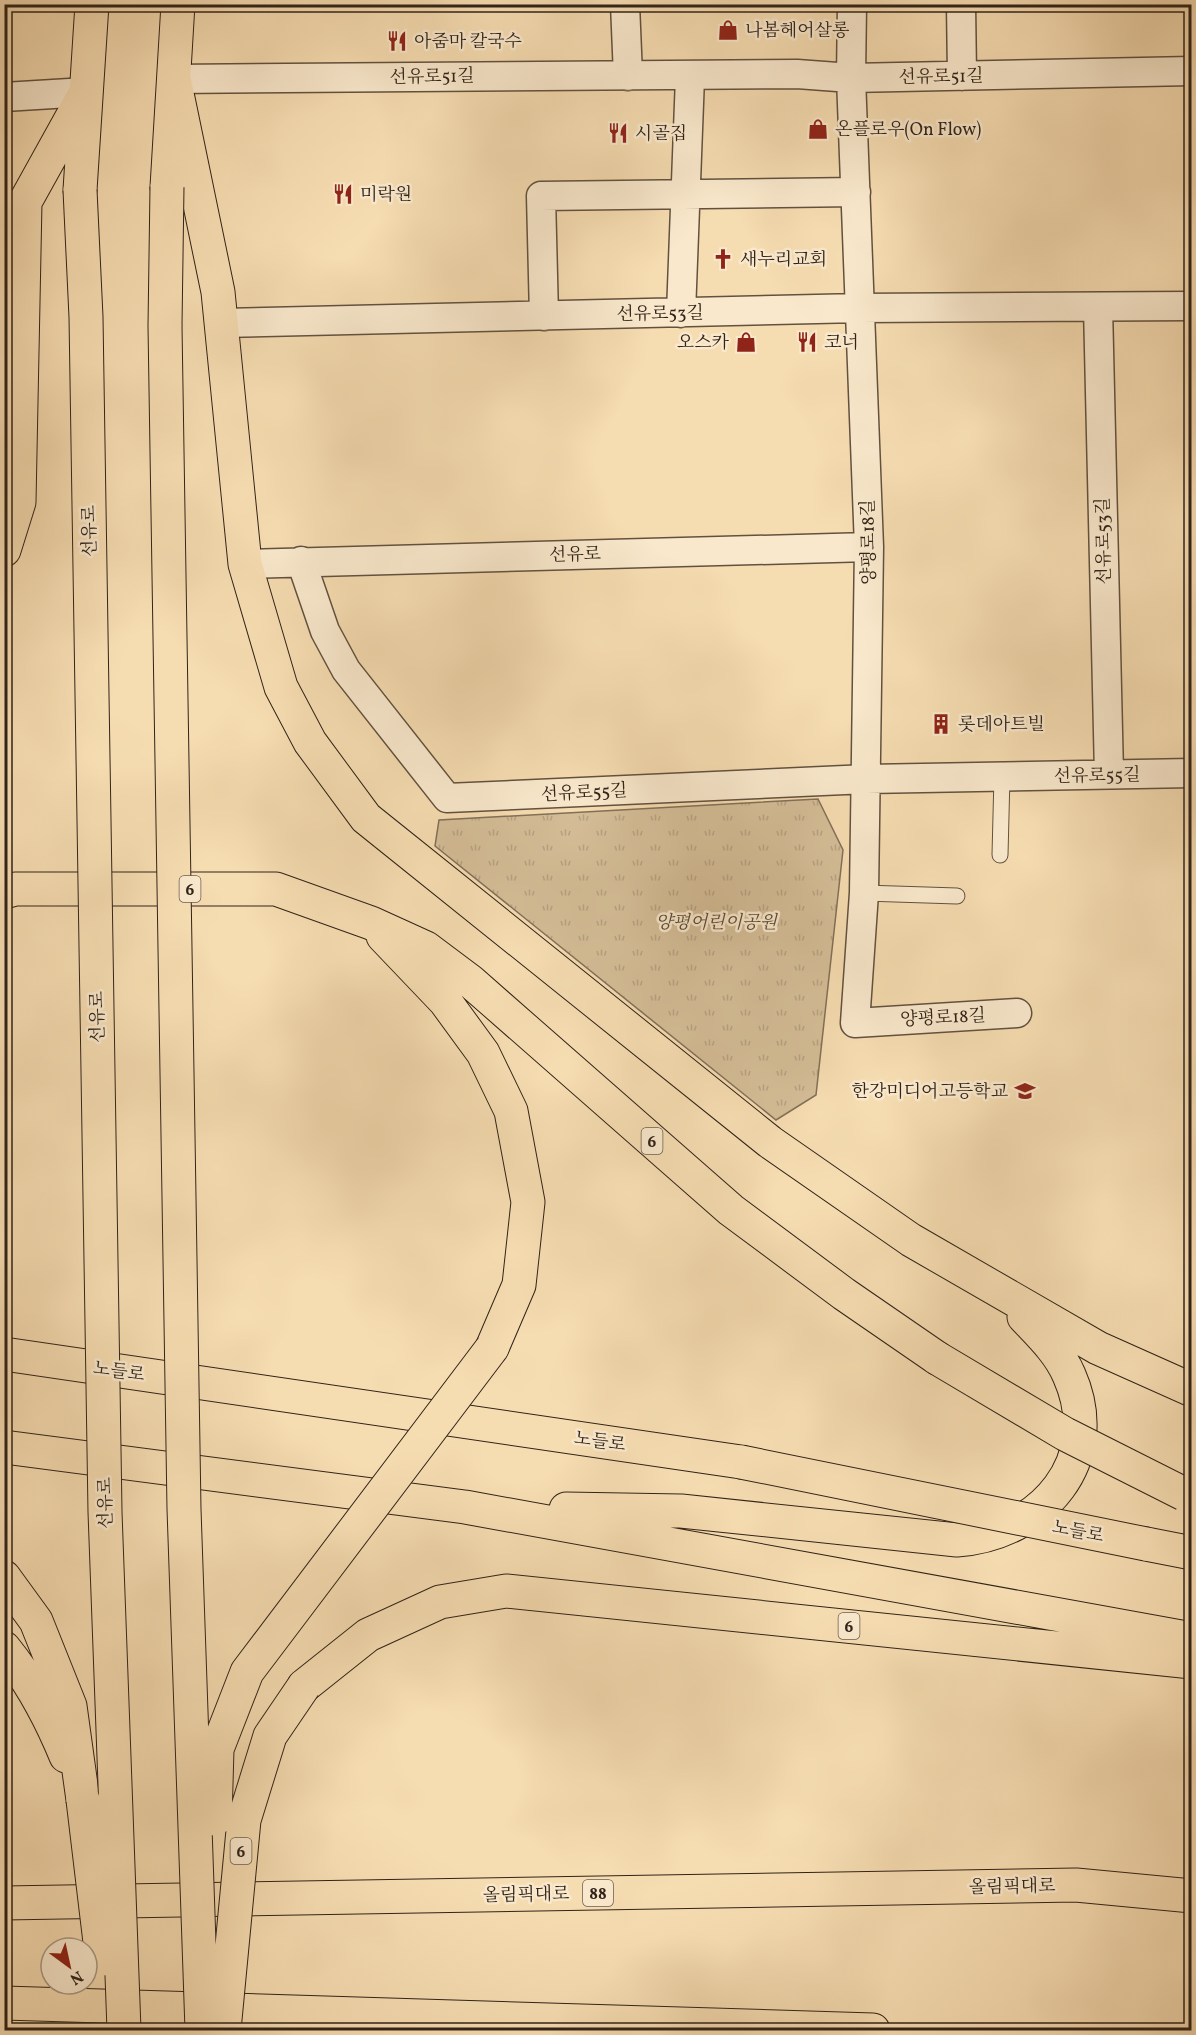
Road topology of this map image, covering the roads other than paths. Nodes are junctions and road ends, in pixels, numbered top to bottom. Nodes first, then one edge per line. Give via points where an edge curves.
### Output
1 (92, 4) edge
2 (178, 4) edge
3 (625, 4) edge
4 (852, 4) edge
5 (961, 4) edge
6 (1191, 71) edge
7 (628, 76) junction
8 (962, 76) junction
9 (690, 77) junction
10 (852, 78) junction
11 (174, 79) junction
12 (86, 92) junction
13 (4, 97) edge
14 (856, 192) junction
15 (684, 194) junction
16 (1191, 306) edge
17 (1098, 307) junction
18 (860, 308) junction
19 (681, 313) junction
20 (543, 316) junction
21 (14, 322) edge
22 (222, 323) junction
23 (869, 547) junction
24 (4, 550) edge
25 (301, 561) junction
26 (245, 564) junction
27 (1191, 773) edge
28 (1109, 774) junction
29 (1002, 776) junction
30 (867, 779) junction
31 (1000, 855) dead end
32 (4, 892) edge
33 (864, 893) junction
34 (957, 896) dead end
35 (371, 923) junction
36 (1017, 1013) dead end
37 (1002, 1294) junction
38 (4, 1354) edge
39 (1191, 1390) edge
40 (4, 1445) edge
41 (1188, 1496) edge
42 (465, 1507) junction
43 (1191, 1553) edge
44 (4, 1577) edge
45 (1191, 1639) edge
46 (4, 1648) edge
47 (1191, 1662) edge
48 (84, 1800) junction
49 (1191, 1896) edge
50 (4, 1903) edge
51 (4, 2003) edge
52 (110, 2031) edge
53 (124, 2031) edge
54 (202, 2031) edge
55 (211, 2031) edge
56 (224, 2031) edge
57 (873, 2031) edge

1 - 12 main road, 선유로
2 - 11 main road
3 - 7 street
4 - 10 street, 양평로18길
5 - 8 street
6 - 8 street, 선유로51길
7 - 9 street, 선유로51길
7 - 11 street, 선유로51길
8 - 10 street, 선유로51길
9 - 10 street, 선유로51길 via 797,74
9 - 15 street
10 - 14 street, 양평로18길
11 - 22 main road
11 - 54 main road, bridge via 167,187 165,338 184,1509
12 - 13 street
12 - 21 main road via 26,202
12 - 53 main road, 선유로, bridge via 80,190 86,329 105,1512
14 - 15 street
14 - 18 street, 양평로18길
15 - 19 street
15 - 20 street via 541,196
16 - 17 street, 선유로53길
17 - 18 street, 선유로53길
17 - 28 street, 선유로53길
18 - 19 street, 선유로53길
18 - 23 street, 양평로18길
19 - 20 street, 선유로53길
20 - 22 street, 선유로53길
21 - 24 main road via 19,502
22 - 26 main road
23 - 25 street, 선유로
23 - 30 street, 양평로18길
25 - 26 street, 선유로
25 - 30 street, 선유로55길 via 326,631 346,670 447,798
26 - 37 main road via 281,687 310,742 366,818 770,1142 910,1240
27 - 28 street, 선유로55길
28 - 29 street, 선유로55길
29 - 30 street, 선유로55길
29 - 31 lane
30 - 33 street, 양평로18길
32 - 35 main road, 6 via 276,889
33 - 34 lane
33 - 36 street, 양평로18길 via 855,1023
35 - 41 main road, 6, bridge via 426,948 452,968 731,1210 844,1294 937,1358 1065,1434
35 - 55 main road, bridge via 445,1000 483,1053 511,1111 528,1202 519,1285 492,1348 247,1672 216,1749
37 - 39 main road via 1098,1348
37 - 42 main road via 1054,1350 1069,1375 1081,1432 1077,1459 1056,1491 1030,1516 1000,1532 957,1540 681,1511
38 - 43 main road, 노들로, bridge via 741,1462
40 - 42 main road
42 - 45 main road
44 - 48 main road via 36,1621 70,1706
46 - 48 main road via 52,1722
47 - 56 main road, 6, bridge via 506,1591 440,1602 368,1635 304,1686 270,1736 244,1820
48 - 52 main road, bridge
49 - 50 main road, 올림픽대로 / 88 via 1076,1885
51 - 57 main road

